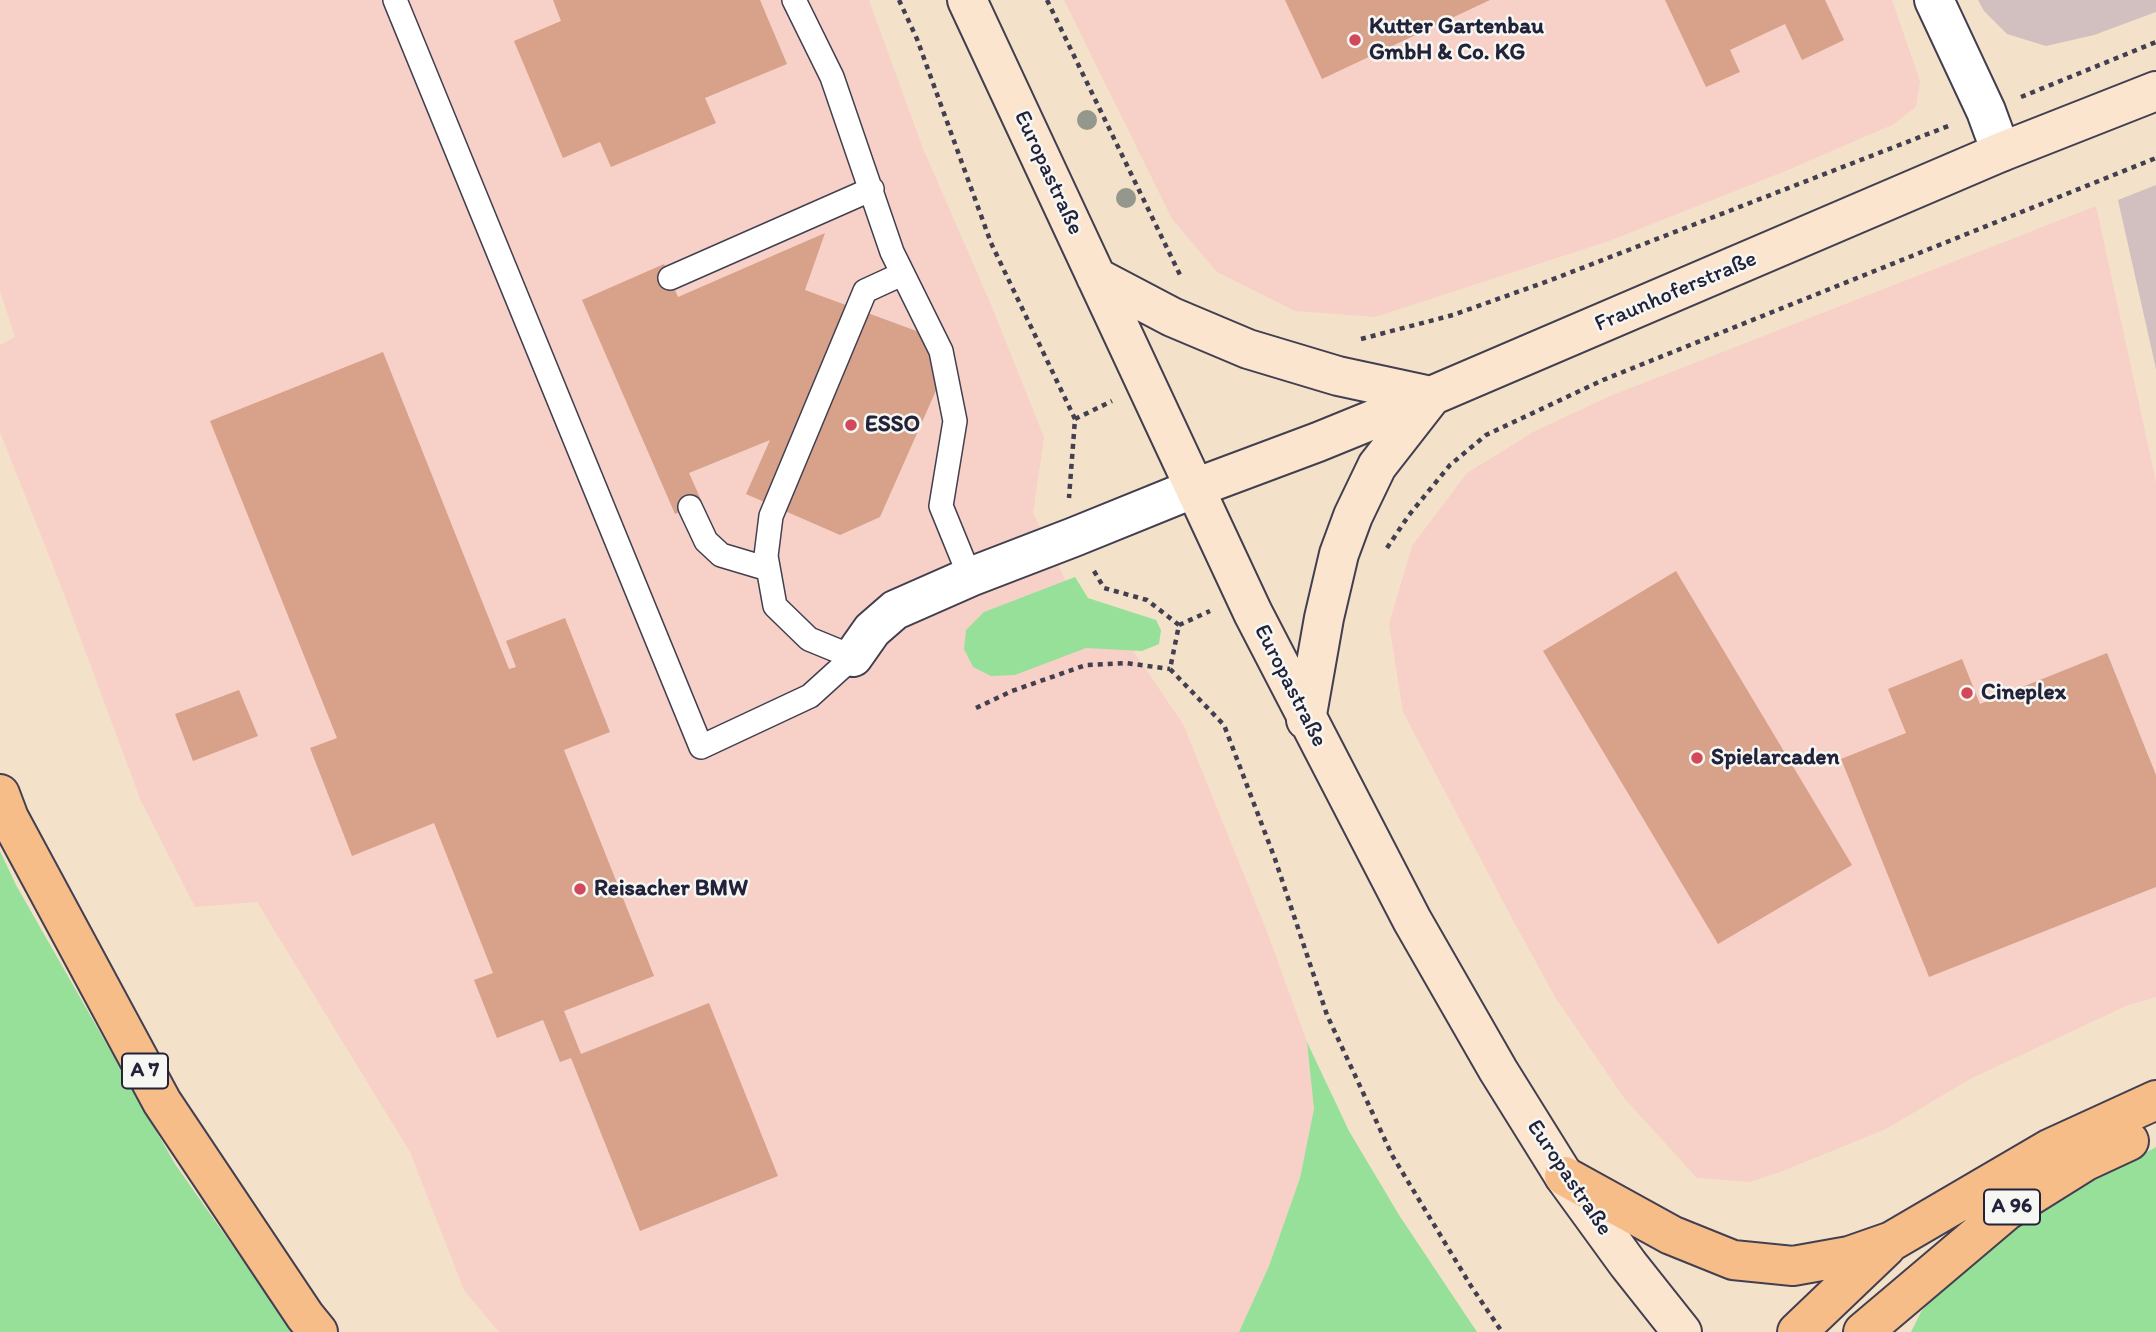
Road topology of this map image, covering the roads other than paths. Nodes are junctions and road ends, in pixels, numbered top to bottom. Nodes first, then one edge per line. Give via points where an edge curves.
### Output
1 (396, 0) edge
2 (794, 0) edge
3 (967, 0) edge
4 (1934, 0) edge
5 (2156, 91) edge
6 (2001, 152) junction
7 (872, 189) junction
8 (902, 274) junction
9 (1096, 277) junction
10 (670, 278) dead end
11 (1431, 396) junction
12 (1195, 488) junction
13 (690, 507) dead end
14 (768, 569) junction
15 (970, 576) junction
16 (853, 657) junction
17 (1306, 720) junction
18 (0, 794) edge
19 (2156, 1100) edge
20 (2156, 1128) edge
21 (1564, 1176) junction
22 (1892, 1241) junction
23 (1876, 1326) edge
24 (318, 1332) edge
25 (1682, 1332) edge
26 (1797, 1332) edge

1 - 16 lane via 701,747 810,696
2 - 7 lane via 832,77
3 - 9 street, Europastraße
4 - 6 street
5 - 6 street, Fraunhoferstraße
6 - 11 street, Fraunhoferstraße
7 - 8 lane
7 - 10 lane
8 - 14 lane via 865,291 771,516
8 - 15 lane via 941,351 955,421 941,506
9 - 11 street via 1172,317 1248,349 1338,376
9 - 12 street, Europastraße
11 - 12 street, Fraunhoferstraße
11 - 17 street via 1377,466 1353,516 1324,618
12 - 15 street
12 - 17 street, Europastraße
13 - 14 lane via 706,541 721,555
14 - 16 lane via 775,606 809,639
15 - 16 street via 895,610 872,630
17 - 21 street, Europastraße via 1412,920
18 - 24 highway, A 7 via 162,1102
19 - 22 highway via 2051,1148
20 - 23 highway, A 96 via 2086,1161 2006,1211
21 - 22 highway via 1671,1235 1733,1260 1793,1266 1849,1256
21 - 25 street, Europastraße
22 - 26 highway

